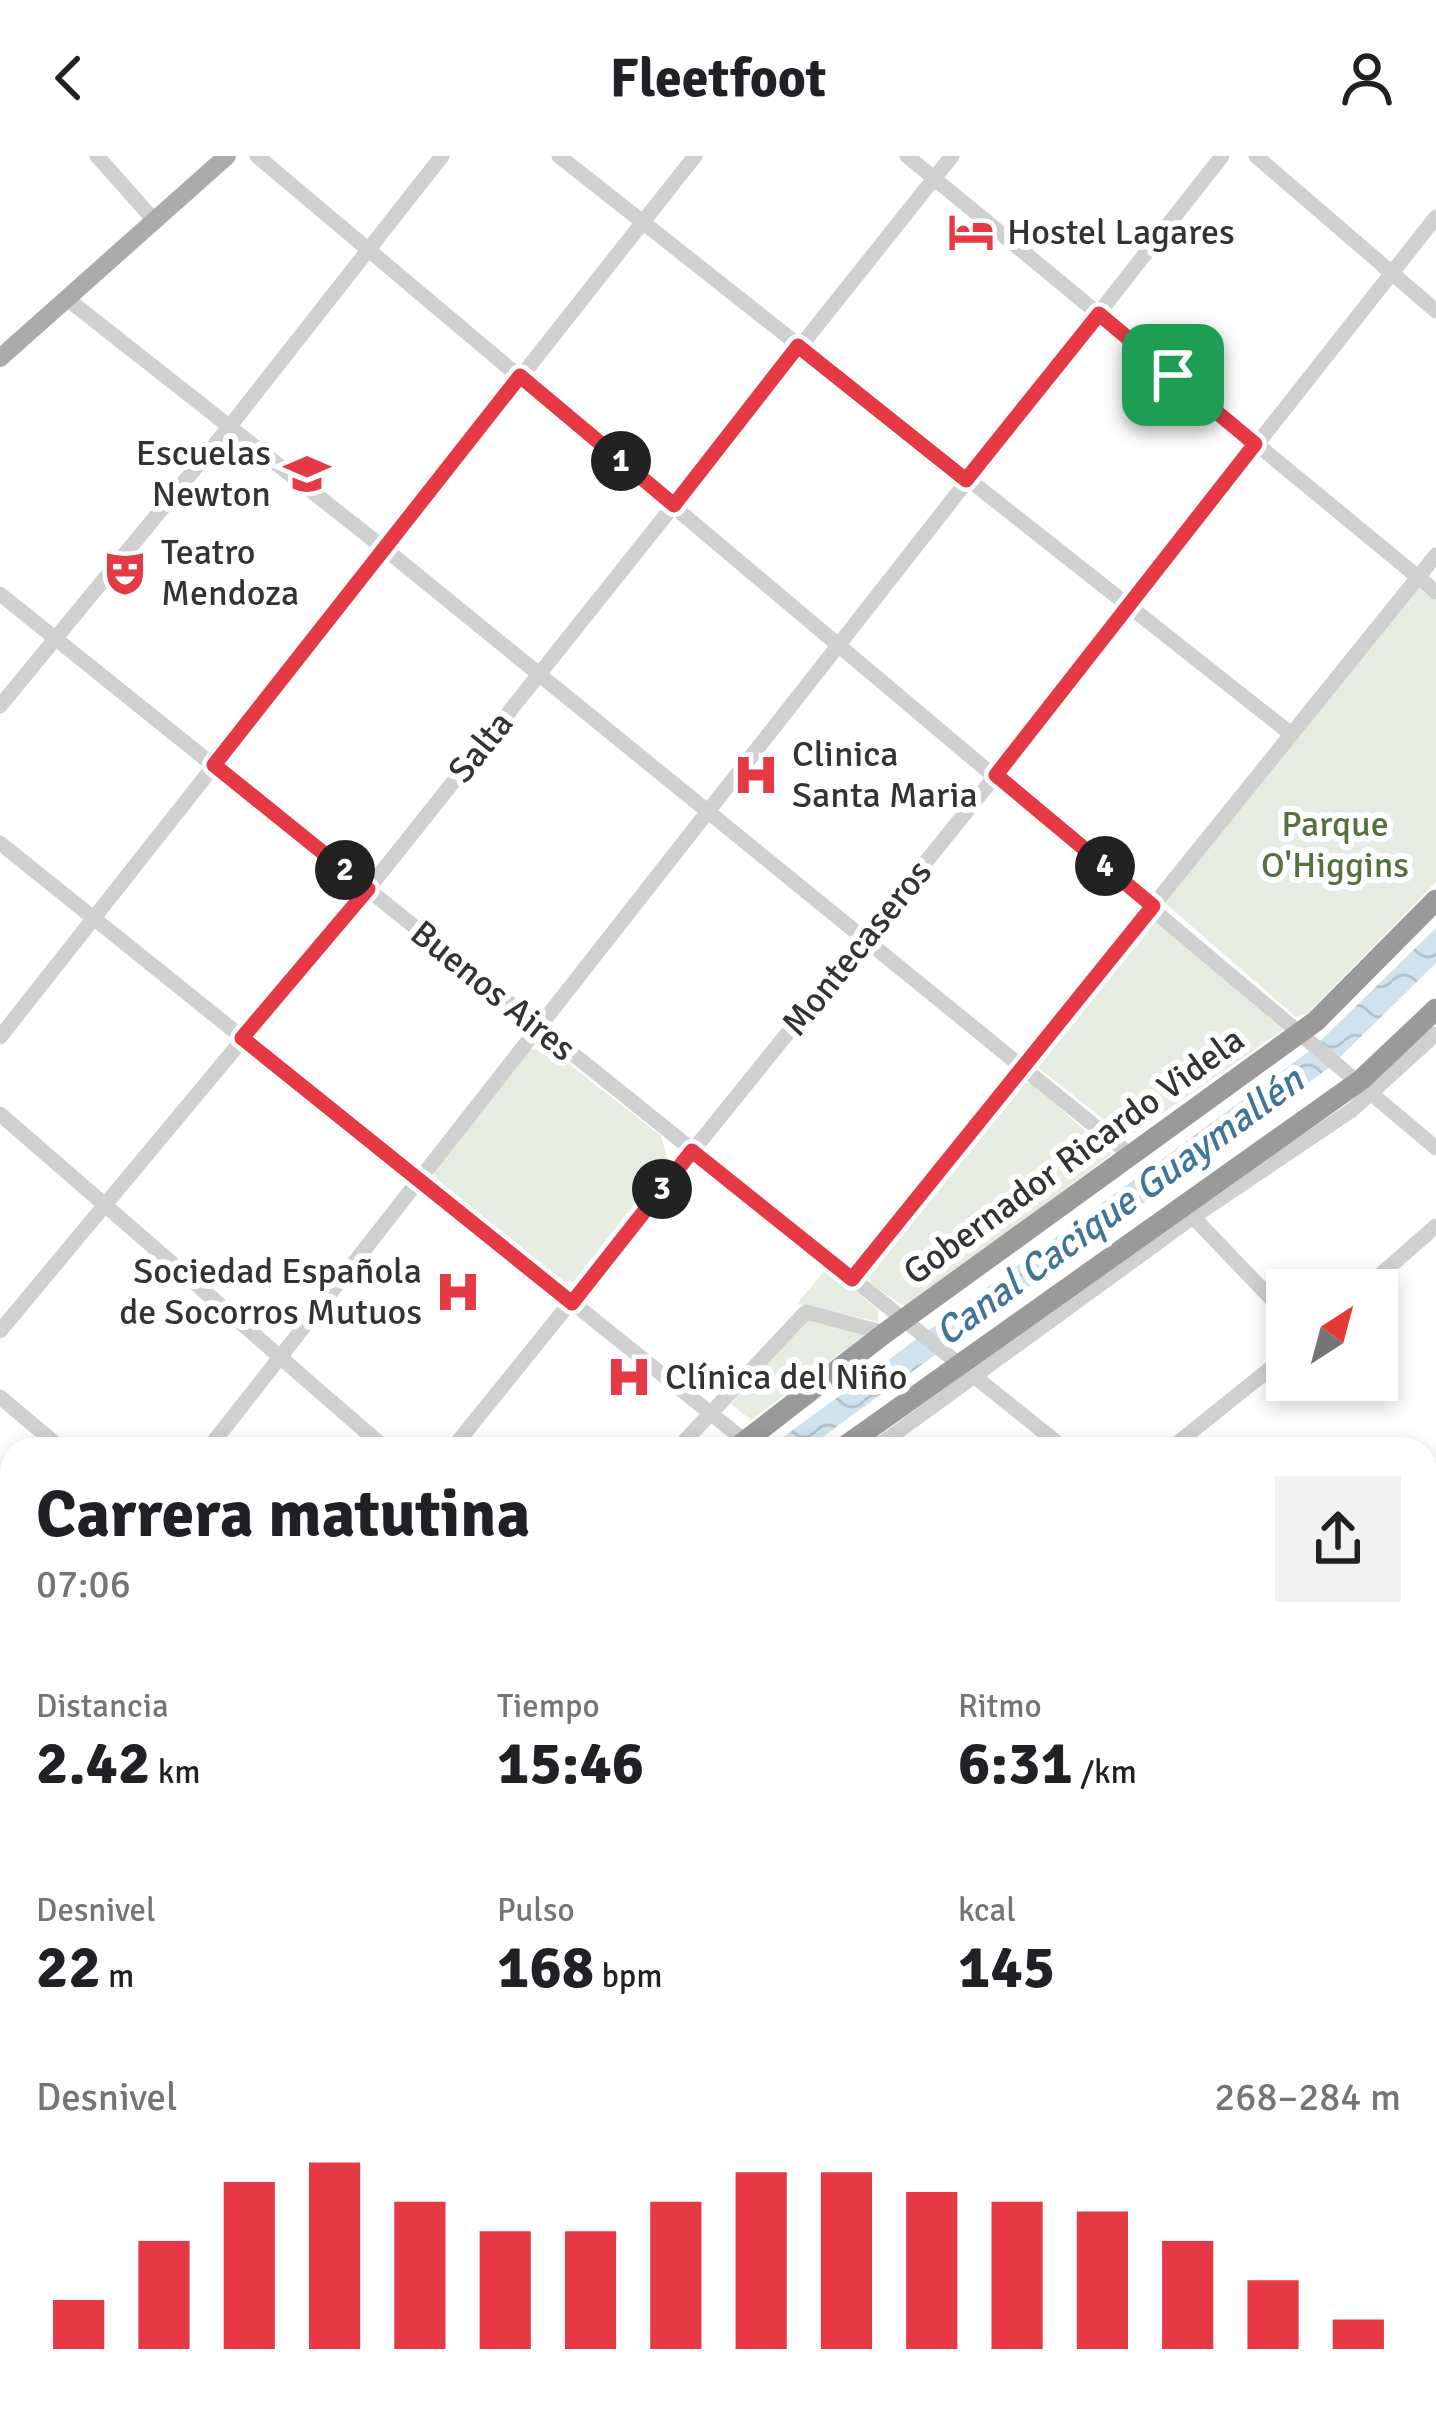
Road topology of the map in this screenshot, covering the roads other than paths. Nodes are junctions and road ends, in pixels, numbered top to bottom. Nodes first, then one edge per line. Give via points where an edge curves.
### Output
1 (97, 156) edge
2 (227, 156) edge
3 (257, 156) edge
4 (442, 156) edge
5 (559, 156) edge
6 (695, 156) edge
7 (907, 156) edge
8 (952, 156) edge
9 (1222, 156) edge
10 (1256, 156) edge
11 (934, 178) junction
12 (1436, 217) edge
13 (154, 220) junction
14 (643, 223) junction
15 (369, 250) junction
16 (1392, 273) junction
17 (66, 298) junction
18 (1436, 311) edge
19 (1099, 314) junction
20 (798, 346) junction
21 (2, 352) edge
22 (520, 376) junction
23 (230, 426) junction
24 (1255, 444) junction
25 (966, 480) junction
26 (674, 505) junction
27 (385, 549) junction
28 (1436, 555) edge
29 (1417, 577) junction
30 (1436, 592) edge
31 (0, 594) edge
32 (1127, 606) junction
33 (56, 638) junction
34 (840, 644) junction
35 (540, 674) junction
36 (0, 706) edge
37 (1291, 734) junction
38 (214, 765) junction
39 (996, 775) junction
40 (709, 810) junction
41 (0, 843) edge
42 (368, 889) junction
43 (1436, 900) edge
44 (1153, 906) junction
45 (94, 919) junction
46 (865, 938) junction
47 (1436, 1009) edge
48 (539, 1028) junction
49 (1436, 1034) edge
50 (0, 1037) edge
51 (242, 1038) junction
52 (1322, 1047) junction
53 (1024, 1069) junction
54 (1368, 1086) junction
55 (0, 1114) edge
56 (1436, 1148) edge
57 (692, 1151) junction
58 (1130, 1154) junction
59 (419, 1180) junction
60 (104, 1206) junction
61 (1192, 1216) junction
62 (1436, 1226) edge
63 (1387, 1269) edge
64 (852, 1279) junction
65 (1266, 1293) edge
66 (572, 1303) junction
67 (894, 1327) junction
68 (0, 1331) edge
69 (945, 1353) junction
70 (280, 1358) junction
71 (1266, 1372) edge
72 (0, 1397) edge
73 (713, 1416) junction
74 (48, 1437) edge
75 (217, 1437) edge
76 (372, 1437) edge
77 (462, 1437) edge
78 (690, 1437) edge
79 (735, 1437) edge
80 (756, 1437) edge
81 (854, 1437) edge
82 (883, 1437) edge
83 (1050, 1437) edge
84 (1185, 1437) edge

1 - 13 street
2 - 13 main road
3 - 15 street
4 - 15 street
5 - 14 street
6 - 14 street
7 - 11 street
8 - 11 street, Salta
9 - 19 street
10 - 16 street
11 - 19 street
11 - 20 street, Salta
12 - 16 street, Montecaseros
13 - 17 main road
14 - 20 street
14 - 22 street
15 - 22 street
15 - 23 street
16 - 18 street
16 - 24 street, Montecaseros
17 - 21 main road
17 - 23 street
19 - 24 street
19 - 25 street
20 - 25 street
20 - 26 street, Salta
22 - 26 street
22 - 27 street
23 - 27 street
23 - 33 street
24 - 29 street
24 - 32 street, Montecaseros
25 - 32 street
25 - 34 street
26 - 34 street
26 - 35 street, Salta
27 - 35 street
27 - 38 street
28 - 29 street
29 - 30 street
29 - 37 street
31 - 33 street, Buenos Aires
32 - 37 street
32 - 39 street, Montecaseros
33 - 36 street
33 - 38 street, Buenos Aires
34 - 39 street
34 - 40 street
35 - 40 street
35 - 42 street, Salta
37 - 44 street
38 - 42 street, Buenos Aires
38 - 45 street
39 - 44 street
39 - 46 street, Montecaseros
40 - 46 street
40 - 48 street
41 - 45 street
42 - 48 street, Buenos Aires
42 - 51 street, Salta
43 - 52 highway, Gobernador Ricardo Videla
44 - 52 street
44 - 53 street
45 - 50 street
45 - 51 street
46 - 53 street
46 - 57 street, Montecaseros
47 - 54 highway
48 - 57 street, Buenos Aires
48 - 59 street
49 - 54 street
51 - 59 street
51 - 60 street, Salta
52 - 54 street
52 - 58 highway, Gobernador Ricardo Videla
53 - 58 street
53 - 64 street
54 - 56 street
54 - 61 street
54 - 69 highway
55 - 60 street
57 - 64 street, Buenos Aires
57 - 66 street, Montecaseros
58 - 67 highway, Gobernador Ricardo Videla
59 - 66 street
59 - 70 street
60 - 68 street, Salta
60 - 70 street
61 - 65 street
61 - 69 street
62 - 63 street
64 - 67 street, Buenos Aires
66 - 73 street
66 - 77 street, Montecaseros
67 - 69 street, Buenos Aires
67 - 73 street via 806,1312
67 - 80 highway, Gobernador Ricardo Videla
69 - 81 highway
69 - 82 street
69 - 83 street, Buenos Aires
70 - 75 street
70 - 76 street
71 - 84 street
72 - 74 street
73 - 78 street
73 - 79 street

